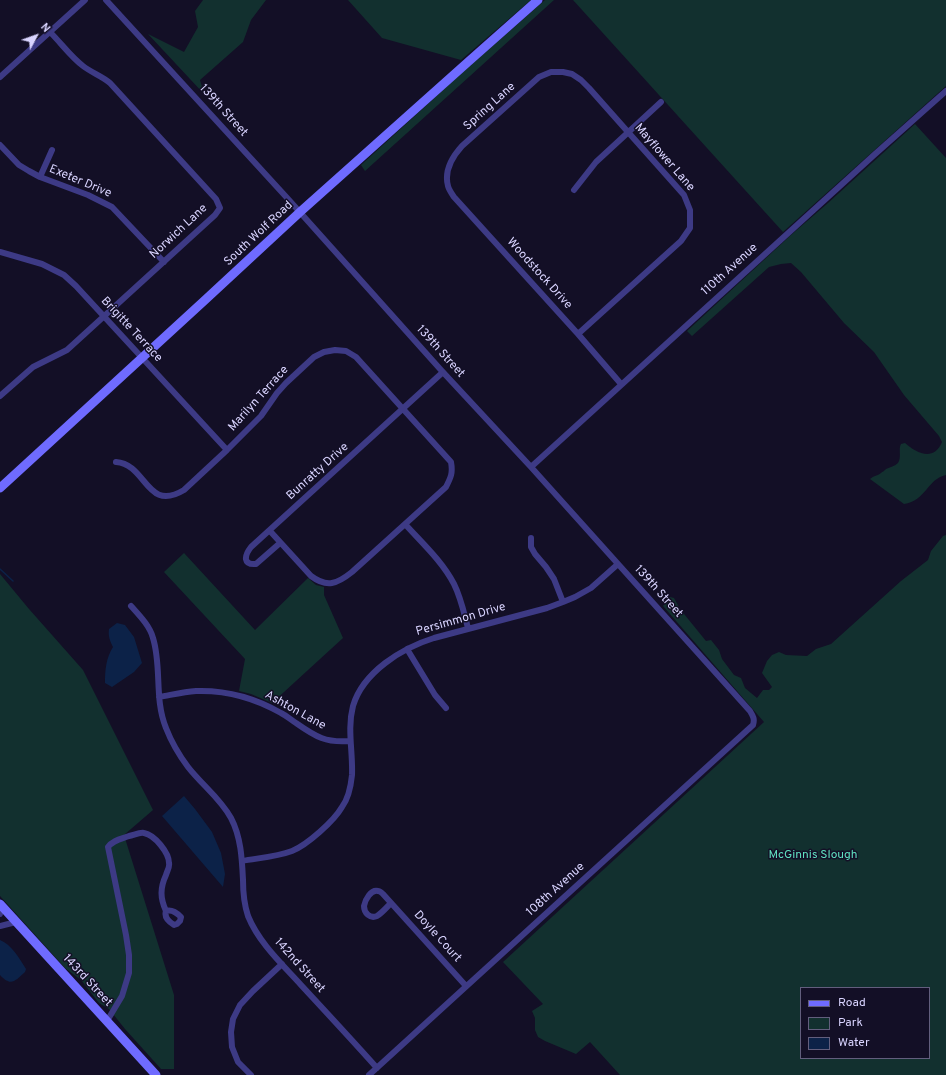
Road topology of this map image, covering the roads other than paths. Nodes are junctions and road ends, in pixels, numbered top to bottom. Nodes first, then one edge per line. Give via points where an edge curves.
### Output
1 (85, 0) edge
2 (106, 0) edge
3 (538, 0) edge
4 (50, 32) junction
5 (563, 72) joint
6 (0, 77) edge
7 (946, 91) edge
8 (661, 102) dead end
9 (628, 132) junction
10 (0, 145) edge
11 (52, 150) dead end
12 (447, 176) joint
13 (40, 177) junction
14 (574, 190) dead end
15 (300, 212) junction
16 (0, 252) edge
17 (164, 262) junction
18 (104, 317) junction
19 (578, 334) junction
20 (142, 358) junction
21 (443, 372) junction
22 (621, 384) junction
23 (0, 396) edge
24 (403, 409) junction
25 (227, 450) junction
26 (116, 462) dead end
27 (531, 467) junction
28 (0, 488) edge
29 (405, 524) junction
30 (270, 531) junction
31 (531, 538) dead end
32 (280, 543) junction
33 (618, 564) junction
34 (563, 602) junction
35 (131, 606) dead end
36 (468, 628) junction
37 (408, 649) junction
38 (159, 697) junction
39 (446, 708) dead end
40 (755, 721) joint
41 (350, 741) junction
42 (242, 861) junction
43 (391, 903) junction
44 (1, 908) edge
45 (166, 911) dead end
46 (16, 922) junction
47 (0, 926) edge
48 (282, 964) junction
49 (466, 986) junction
50 (107, 1021) junction
51 (377, 1068) junction
52 (156, 1075) edge
53 (251, 1075) edge
54 (370, 1075) edge

1 - 4 street
2 - 15 street, 139th Street
3 - 15 main road, South Wolf Road
4 - 6 street
4 - 17 street, Norwich Lane via 79,63 110,83 216,199 220,208 216,215
5 - 9 street, Mayflower Lane via 581,80
5 - 12 street, Spring Lane via 551,72 539,77 453,156
7 - 22 street, 110th Avenue
8 - 9 street
9 - 14 street via 596,162
9 - 19 street, Mayflower Lane via 684,195 690,210 690,228 681,241
10 - 13 street, Exeter Drive via 20,165
11 - 13 street
12 - 19 street, Woodstock Drive via 448,186 454,198
13 - 17 street, Exeter Drive via 112,207
15 - 20 main road, South Wolf Road
15 - 21 street, 139th Street
16 - 18 street, Brigitte Terrace via 42,264 64,275
17 - 18 street, Norwich Lane
18 - 20 street, Brigitte Terrace
18 - 23 street, Norwich Lane via 67,350 33,367
19 - 22 street, Woodstock Drive
20 - 25 street, Brigitte Terrace
20 - 28 main road, South Wolf Road
21 - 24 street, Bunratty Drive
21 - 27 street, 139th Street
22 - 27 street, 110th Avenue
24 - 25 street, Marilyn Terrace via 351,353 341,350 324,352 314,357 286,383 261,416
24 - 29 street, Marilyn Terrace via 451,462 453,471 446,486
24 - 30 street, Bunratty Drive
25 - 26 street, Marilyn Terrace via 184,490 167,497 154,492 123,462
27 - 33 street, 139th Street
29 - 32 street, Marilyn Terrace via 343,579 327,584 318,582 310,576
29 - 36 street via 443,567 454,584 462,602
30 - 32 street, Marilyn Terrace
30 - 32 street, Bunratty Drive via 246,553 247,561 256,564
31 - 34 street via 531,547 554,579
33 - 34 street, Persimmon Drive via 591,588
33 - 40 street, 139th Street via 750,711
34 - 36 street, Persimmon Drive
35 - 38 street, 142nd Street via 147,625 153,637
36 - 37 street, Persimmon Drive via 420,642
37 - 39 street via 435,695
37 - 41 street, Persimmon Drive via 379,669 358,693 350,719
38 - 41 street, Ashton Lane via 194,691 249,698 282,713 314,736 338,742
38 - 42 street, 142nd Street via 161,714 179,754 216,796 230,818 238,838
40 - 49 street, 108th Avenue
41 - 42 street, Persimmon Drive via 352,777 349,791 343,807 332,821 294,850
42 - 48 street, 142nd Street via 247,914 262,942
43 - 43 street, Doyle Court via 384,894 376,890 366,900 365,912 375,917
43 - 49 street, Doyle Court
44 - 46 main road, 143rd Street
45 - 50 street via 162,902 162,882 170,865 161,845 150,834 142,833 110,844 108,848 129,955 129,974 122,996
46 - 47 street
46 - 50 main road, 143rd Street
48 - 51 street, 142nd Street
48 - 53 street via 240,1005 233,1019 232,1047 238,1062
49 - 51 street, 108th Avenue
50 - 52 main road, 143rd Street
51 - 54 street, 108th Avenue

